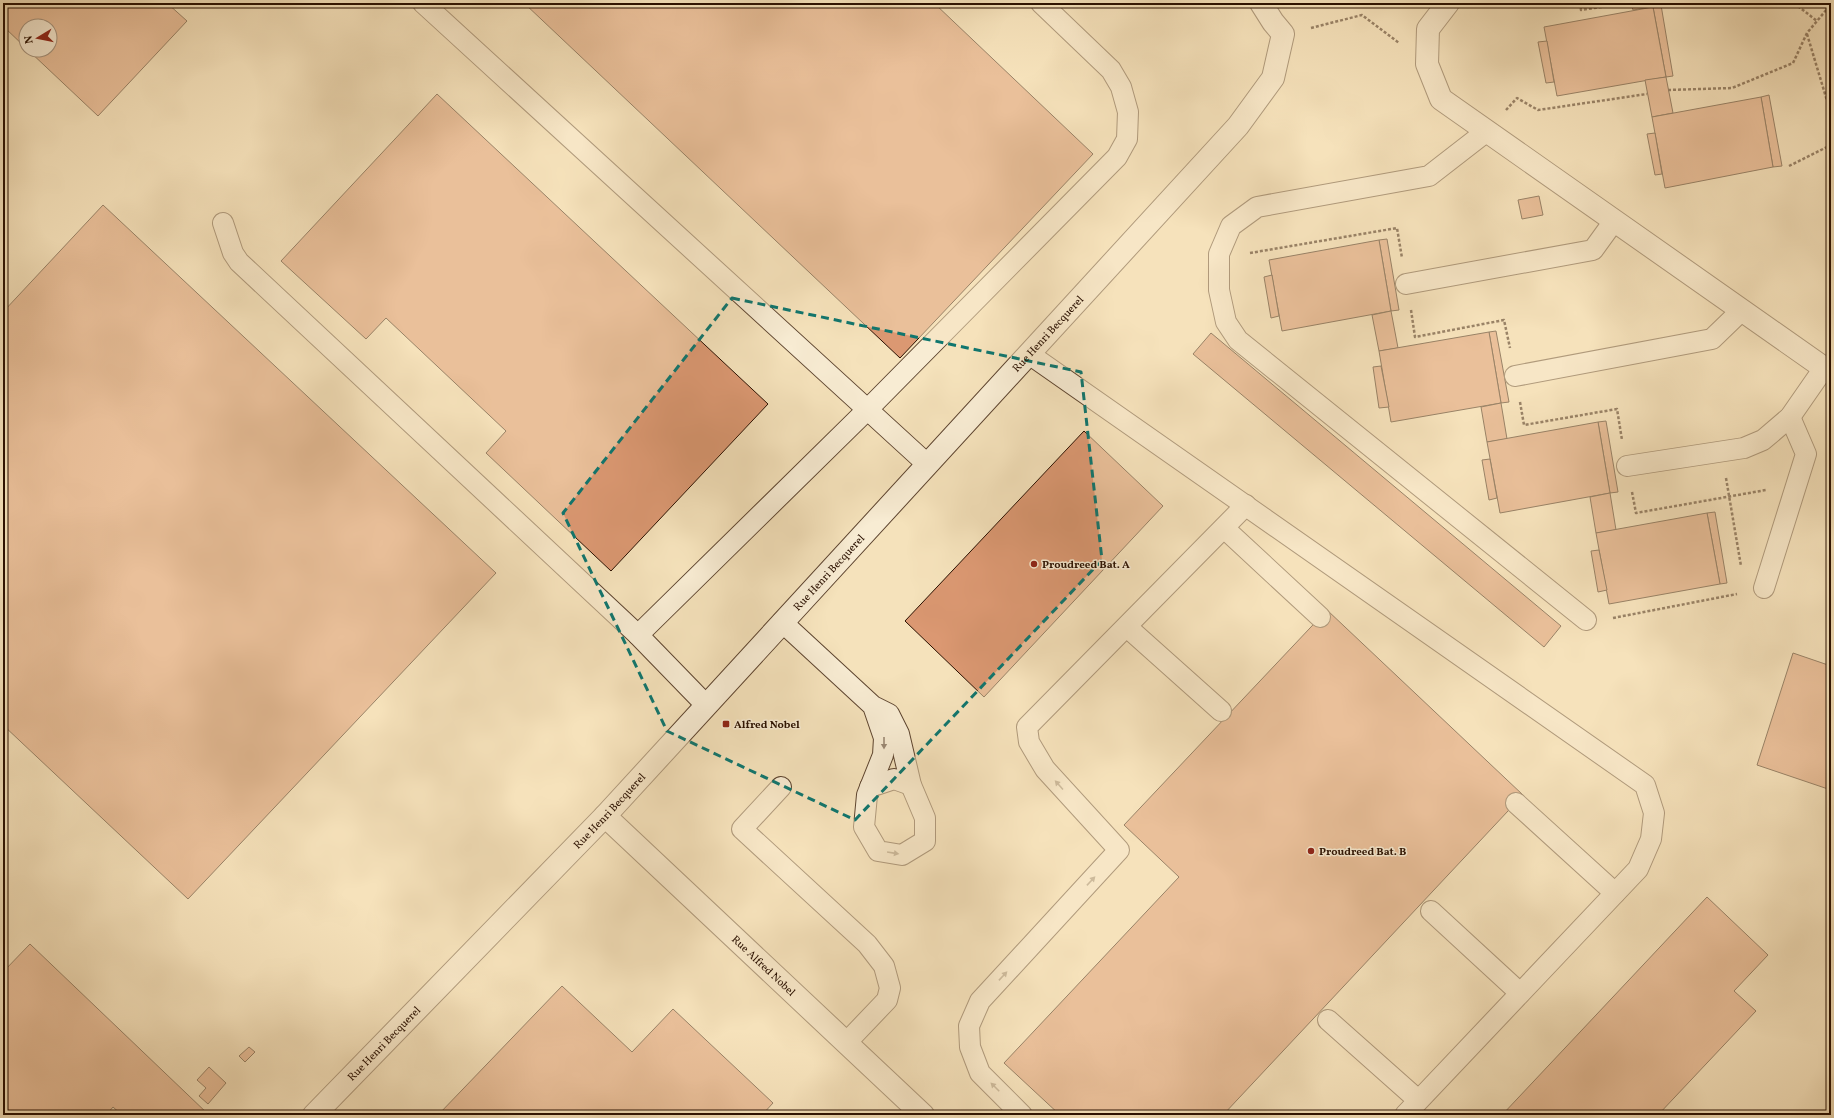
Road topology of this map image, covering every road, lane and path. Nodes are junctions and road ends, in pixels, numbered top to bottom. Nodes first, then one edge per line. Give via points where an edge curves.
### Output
1 (423, 3) edge
2 (1041, 3) edge
3 (1261, 3) edge
4 (1448, 3) edge
5 (1580, 3) edge
6 (1628, 3) edge
7 (1794, 3) edge
8 (1831, 8) edge
9 (1817, 21) junction
10 (1807, 33) junction
11 (1283, 34) junction
12 (1427, 64) junction
13 (1668, 90) dead end
14 (1647, 94) dead end
15 (1831, 114) edge
16 (1487, 131) junction
17 (1831, 146) edge
18 (1789, 166) dead end
19 (1614, 221) junction
20 (223, 223) dead end
21 (1406, 284) dead end
22 (1742, 310) junction
23 (1029, 354) junction
24 (1827, 367) edge
25 (1515, 376) dead end
26 (869, 408) junction
27 (1790, 417) junction
28 (1722, 452) junction
29 (927, 464) junction
30 (1627, 466) dead end
31 (1246, 505) junction
32 (1224, 528) junction
33 (1755, 590) junction
34 (1320, 617) dead end
35 (1586, 620) joint
36 (782, 622) junction
37 (1127, 627) junction
38 (638, 635) junction
39 (706, 705) junction
40 (872, 706) junction
41 (1221, 711) dead end
42 (911, 785) junction
43 (870, 787) junction
44 (781, 788) dead end
45 (1516, 803) dead end
46 (605, 816) junction
47 (1615, 893) junction
48 (1431, 911) dead end
49 (1520, 993) junction
50 (1328, 1020) dead end
51 (846, 1043) junction
52 (1418, 1100) junction
53 (314, 1115) edge
54 (923, 1115) edge
55 (1022, 1115) edge
56 (1404, 1115) edge

1 - 26 lane
2 - 26 lane via 1111,70 1121,87 1128,112 1127,139 1118,157
3 - 11 street
4 - 12 street via 1428,30
5 - 6 path via 1581,10
7 - 9 path
8 - 9 path
9 - 10 path
10 - 13 path via 1793,63 1732,88
10 - 15 path
11 - 12 path via 1362,15
11 - 23 street, Rue Henri Becquerel via 1273,78 1238,126
12 - 16 street via 1441,99
14 - 16 path via 1538,110 1517,98
16 - 19 street
16 - 35 lane via 1429,176 1257,207 1231,226 1219,254 1219,290 1226,322 1238,340
17 - 18 path
19 - 21 lane via 1594,250
19 - 22 street
20 - 38 lane via 233,253 239,262
22 - 24 street
22 - 25 lane via 1712,339
23 - 29 street, Rue Henri Becquerel
23 - 31 lane
24 - 27 lane
26 - 29 lane
26 - 38 lane
27 - 28 lane via 1763,440 1744,448
27 - 33 lane via 1806,454
28 - 30 lane
28 - 33 path
29 - 36 street, Rue Henri Becquerel
31 - 32 lane
31 - 47 lane via 1645,785 1654,813 1650,839 1638,869
32 - 34 lane
32 - 37 lane
33 - 35 path via 1606,620
36 - 39 street, Rue Henri Becquerel
36 - 40 lane
37 - 41 lane
55 -> 37 lane via 980,1073 970,1047 969,1026 980,1001 1119,850 1045,770 1029,742 1027,727
38 - 39 lane
39 - 46 street, Rue Henri Becquerel
40 - 42 lane via 889,714 899,734
40 -> 43 lane via 884,738 883,755
42 - 43 lane via 894,779
43 -> 42 lane via 864,828 878,851 902,855 925,841 925,818
44 - 51 lane via 742,829 866,944 884,966 890,988 887,1000
45 - 47 lane
46 - 51 street, Rue Alfred Nobel
46 - 53 street, Rue Henri Becquerel
47 - 49 lane
48 - 49 lane
49 - 52 lane
50 - 52 lane
51 - 54 street, Rue Alfred Nobel
52 - 56 lane

